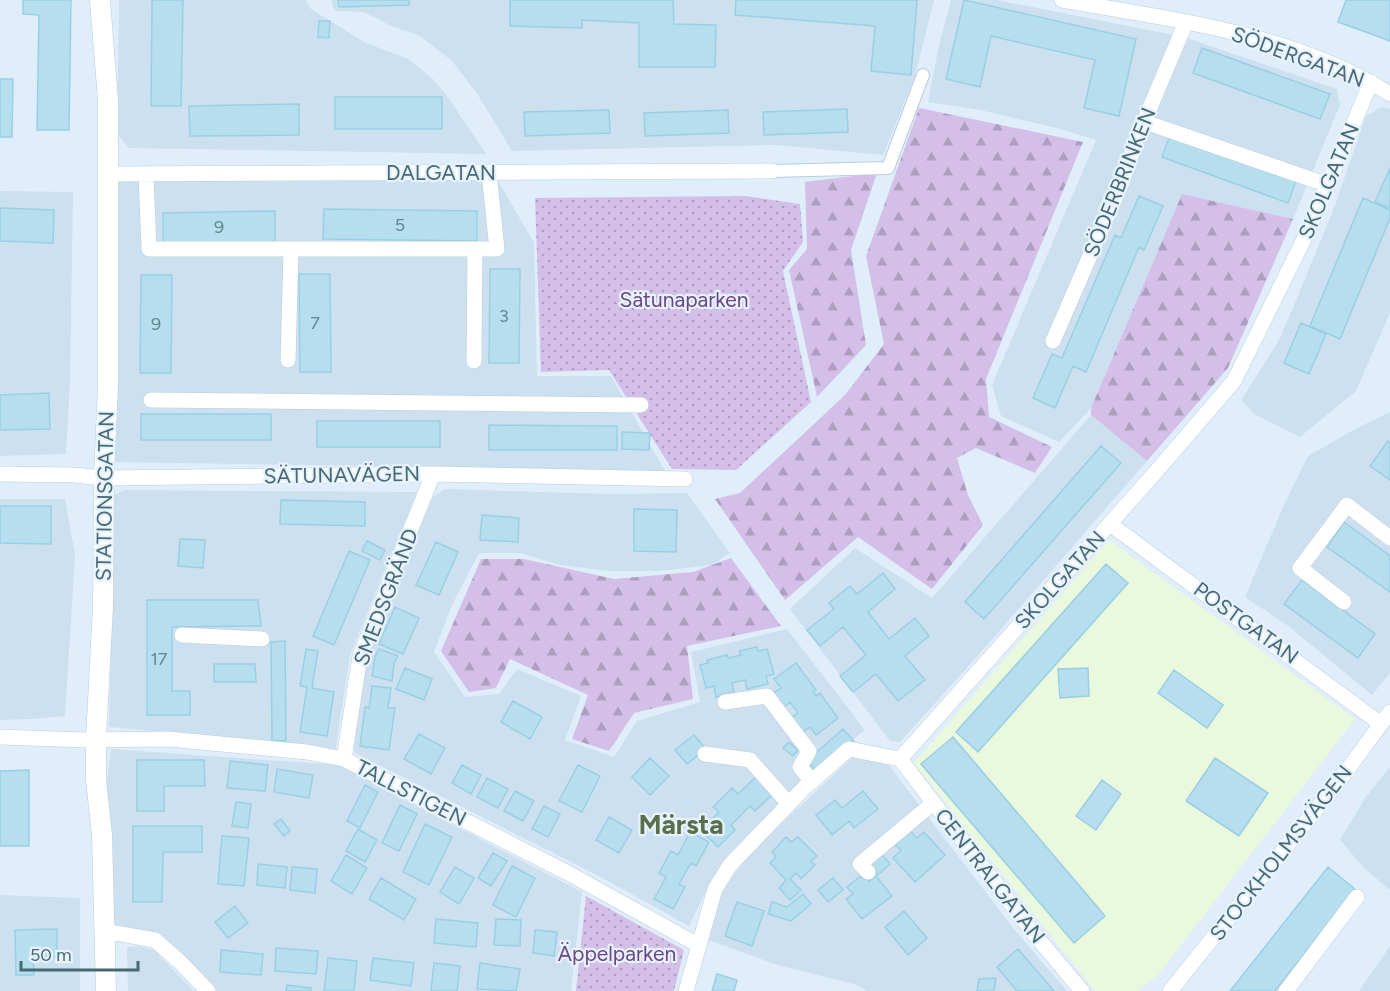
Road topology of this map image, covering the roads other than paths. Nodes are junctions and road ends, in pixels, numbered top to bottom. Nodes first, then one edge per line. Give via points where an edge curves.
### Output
1 (100, 0) edge
2 (1062, 0) edge
3 (1186, 22) junction
4 (923, 75) dead end
5 (1371, 82) junction
6 (1390, 94) edge
7 (1144, 122) junction
8 (772, 171) joint
9 (489, 172) junction
10 (109, 174) junction
11 (146, 174) junction
12 (1328, 185) junction
13 (291, 249) junction
14 (475, 249) junction
15 (1053, 341) dead end
16 (288, 360) dead end
17 (474, 361) dead end
18 (151, 400) dead end
19 (641, 405) dead end
20 (0, 474) edge
21 (433, 474) junction
22 (104, 478) junction
23 (685, 478) dead end
24 (1110, 524) junction
25 (1390, 538) edge
26 (1344, 602) dead end
27 (182, 635) dead end
28 (262, 639) dead end
29 (725, 702) dead end
30 (1386, 718) edge
31 (0, 737) edge
32 (96, 739) junction
33 (705, 754) dead end
34 (344, 759) junction
35 (900, 759) junction
36 (812, 782) junction
37 (933, 803) junction
38 (789, 804) junction
39 (868, 872) dead end
40 (1357, 897) dead end
41 (104, 931) junction
42 (698, 945) junction
43 (106, 991) edge
44 (207, 991) edge
45 (686, 991) edge
46 (1082, 991) edge
47 (1170, 991) edge
48 (1286, 991) edge

1 - 10 street, STATIONSGATAN
2 - 3 street, SÖDERGATAN
3 - 5 street, SÖDERGATAN via 1255,36
3 - 7 street, SÖDERBRINKEN
4 - 8 street via 888,168
5 - 6 street, SÖDERGATAN
5 - 12 street, SKOLGATAN
7 - 12 street
7 - 15 street, SÖDERBRINKEN
8 - 9 street, DALGATAN
9 - 11 street, DALGATAN
9 - 14 street via 498,249
10 - 11 street, DALGATAN
10 - 22 street, STATIONSGATAN
11 - 13 street via 150,249
12 - 24 street, SKOLGATAN via 1234,381
13 - 14 street
13 - 16 street
14 - 17 street
18 - 19 street
20 - 22 street, SÄTUNAVÄGEN
21 - 22 street, SÄTUNAVÄGEN
21 - 23 street, SÄTUNAVÄGEN
21 - 34 street, SMEDSGRÄND via 360,656
22 - 32 street, STATIONSGATAN
24 - 30 street, POSTGATAN
24 - 35 street, SKOLGATAN
25 - 26 street via 1347,505 1300,568
27 - 28 street
29 - 36 street via 767,696 809,751 800,767
30 - 47 street, STOCKHOLMSVÄGEN
31 - 32 street, TALLSTIGEN
32 - 34 street, TALLSTIGEN via 168,739
32 - 41 street, STATIONSGATAN
33 - 38 street via 750,760
34 - 42 street, TALLSTIGEN via 568,873
35 - 36 street via 849,749
35 - 37 street, CENTRALGATAN
36 - 38 street
37 - 39 street via 860,864
37 - 46 street, CENTRALGATAN
38 - 42 street via 730,865 715,889
40 - 48 street
41 - 43 street, STATIONSGATAN
41 - 44 street via 155,940
42 - 45 street

